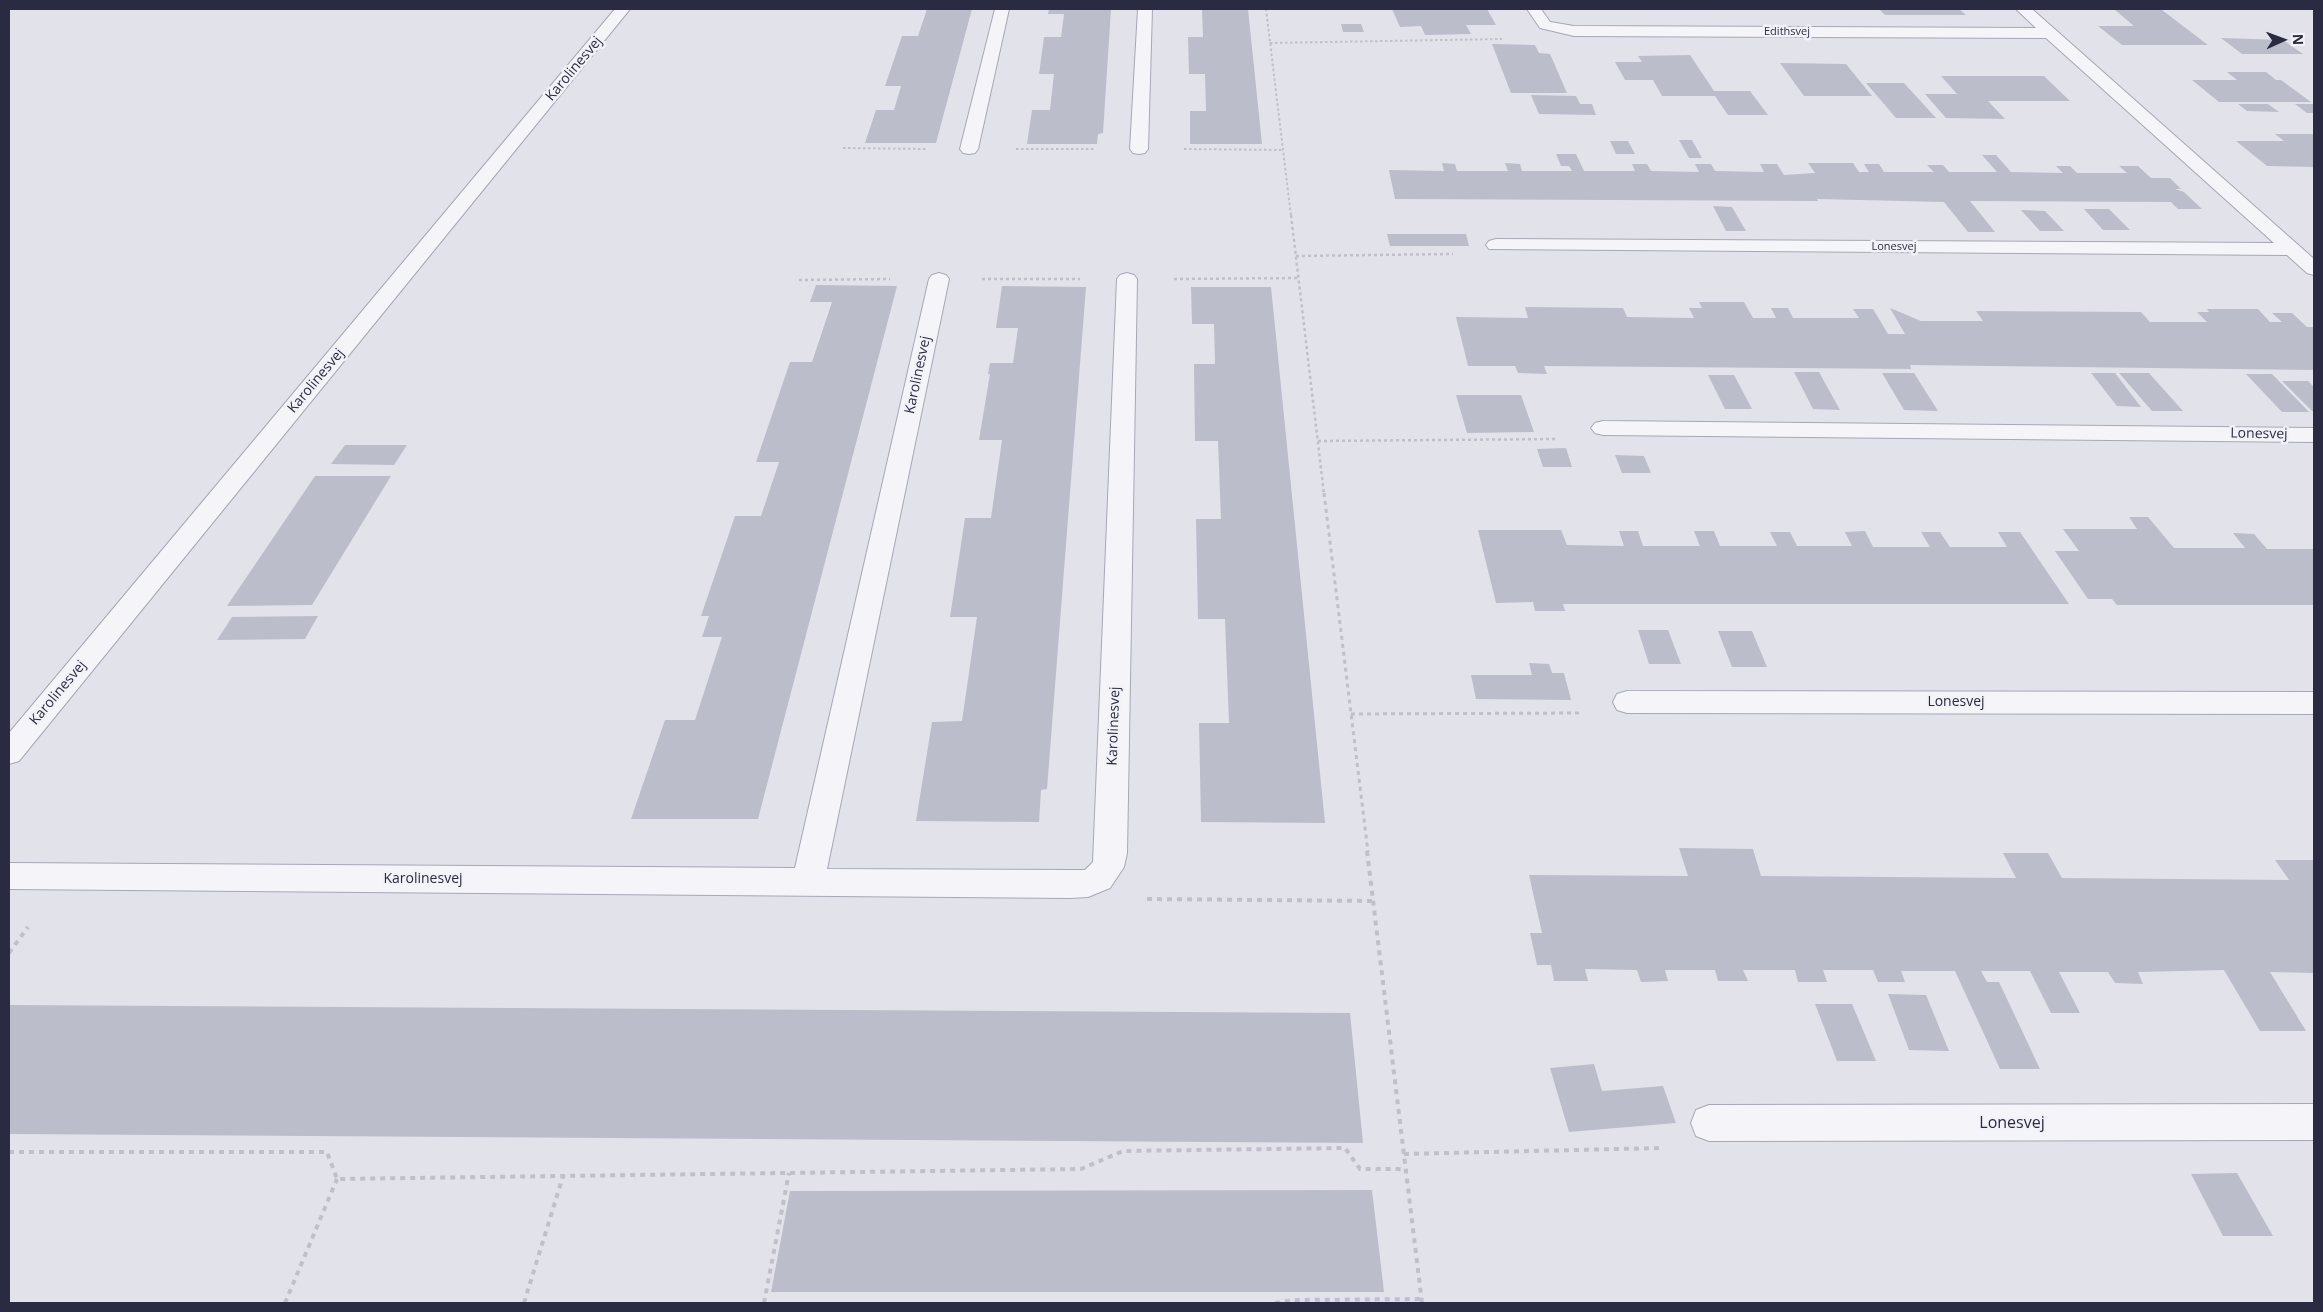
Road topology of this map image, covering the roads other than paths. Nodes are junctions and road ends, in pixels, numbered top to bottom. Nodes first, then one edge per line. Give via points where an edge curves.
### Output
1 (623, 9) edge
2 (1002, 9) edge
3 (1144, 9) edge
4 (1534, 9) edge
5 (2023, 9) edge
6 (2050, 33) junction
7 (969, 149) road end
8 (1139, 149) road end
9 (1496, 245) road end
10 (2292, 249) junction
11 (2314, 269) edge
12 (939, 279) road end
13 (1126, 279) road end
14 (1603, 428) road end
15 (2314, 435) edge
16 (1627, 702) road end
17 (2314, 703) edge
18 (9, 753) edge
19 (9, 876) edge
20 (808, 882) junction
21 (2314, 1122) edge
22 (1709, 1123) road end

1 - 18 street, Karolinesvej
2 - 7 street
3 - 8 street
4 - 6 street, Edithsvej via 1541,21 1554,28 1574,31
5 - 6 street
6 - 10 street
9 - 10 street, Lonesvej
10 - 11 street
12 - 20 street, Karolinesvej
13 - 20 street, Karolinesvej via 1111,853 1108,868 1099,878 1071,884
14 - 15 street, Lonesvej
16 - 17 street, Lonesvej
19 - 20 street, Karolinesvej
21 - 22 street, Lonesvej

